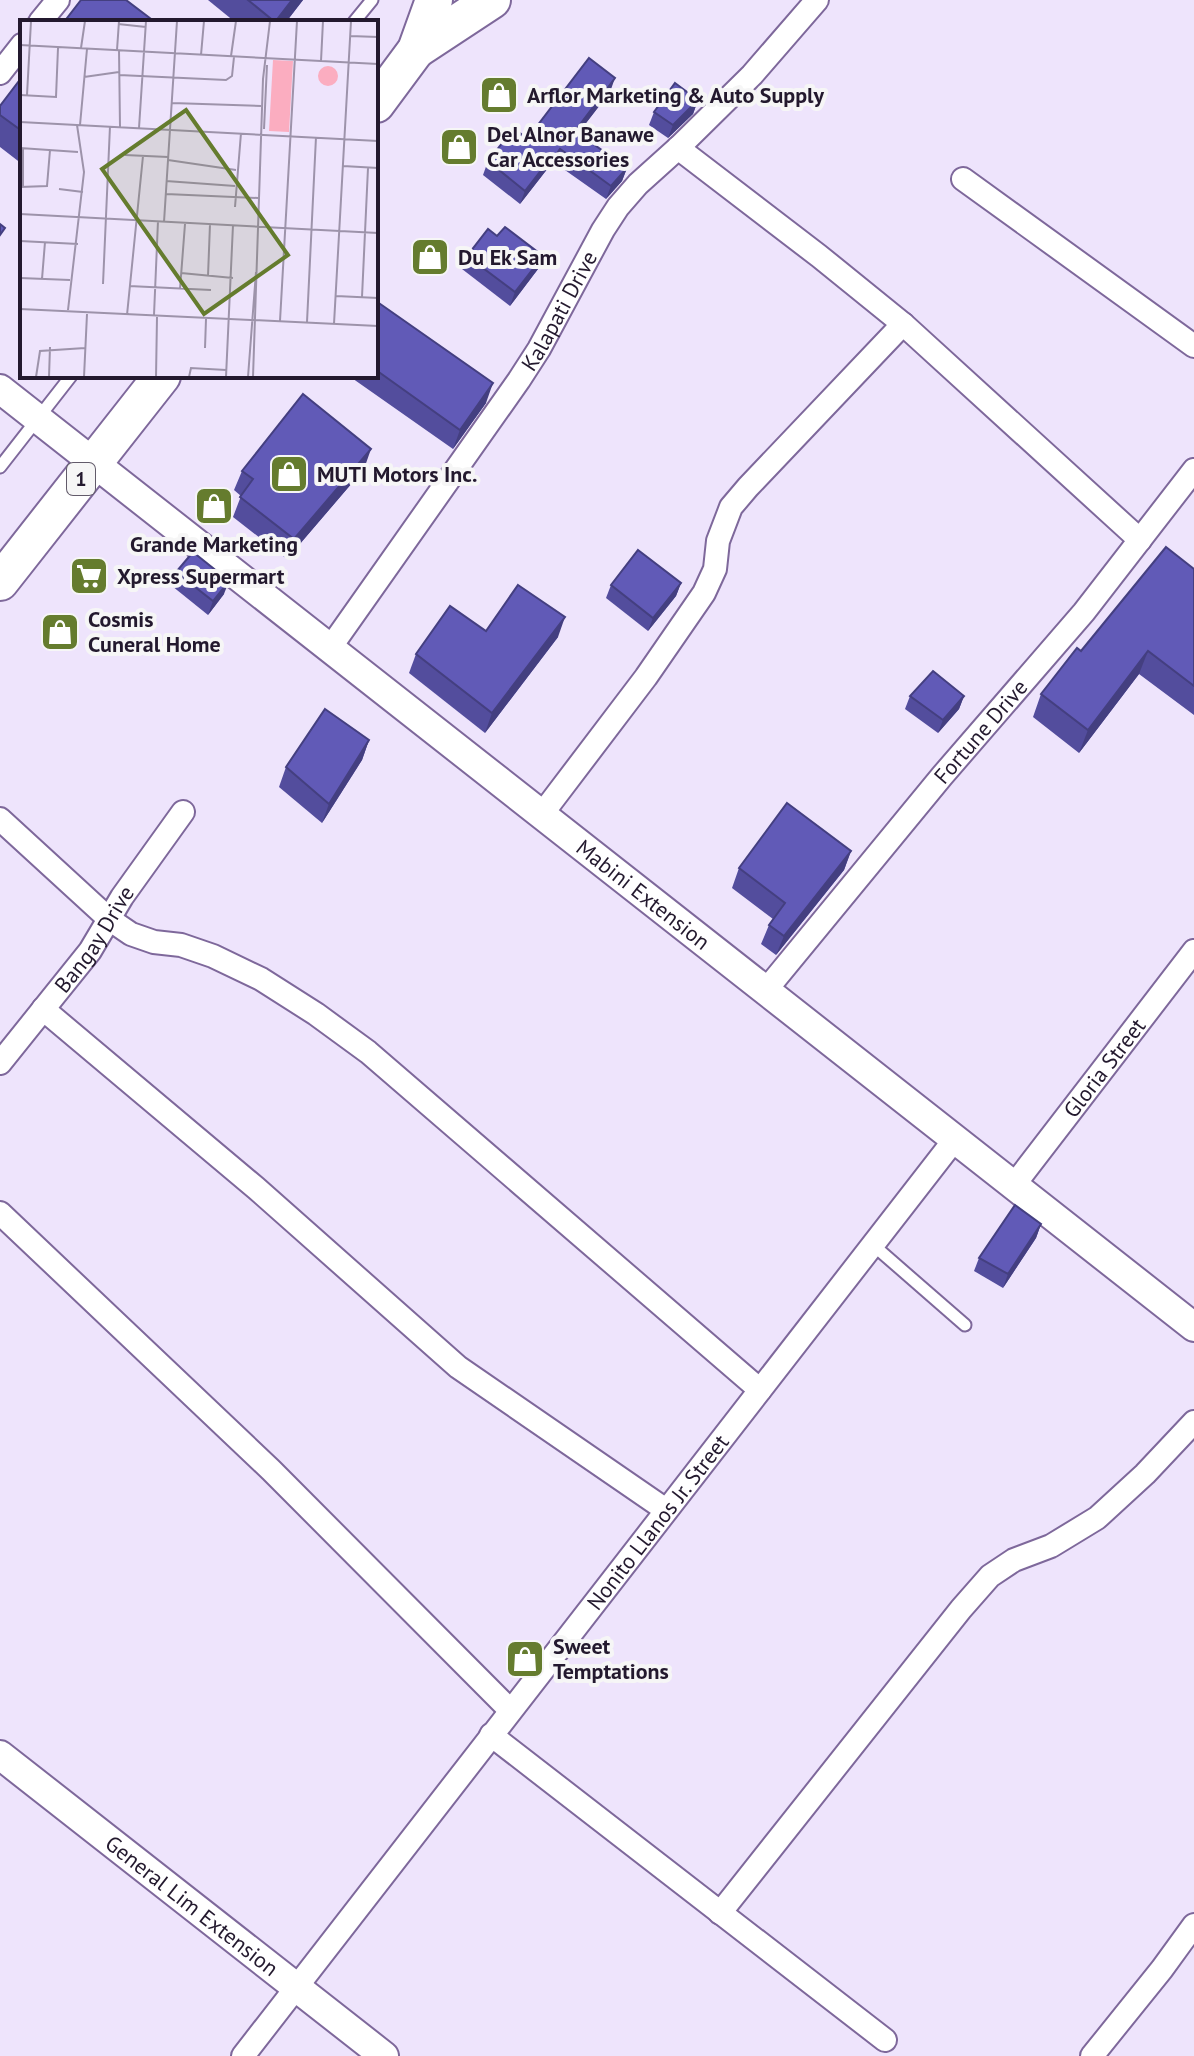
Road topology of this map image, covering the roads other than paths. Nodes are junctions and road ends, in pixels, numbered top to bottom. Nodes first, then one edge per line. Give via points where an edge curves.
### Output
1 (58, 0) edge
2 (372, 0) edge
3 (434, 0) edge
4 (492, 0) edge
5 (817, 0) edge
6 (42, 20) edge
7 (356, 20) edge
8 (20, 48) edge
9 (416, 50) junction
10 (0, 73) edge
11 (378, 101) edge
12 (678, 148) junction
13 (963, 179) dead end
14 (903, 324) junction
15 (1194, 346) edge
16 (69, 378) edge
17 (160, 378) edge
18 (0, 389) edge
19 (38, 418) junction
20 (94, 462) junction
21 (0, 467) edge
22 (1194, 470) edge
23 (1140, 540) junction
24 (0, 582) edge
25 (330, 648) junction
26 (183, 812) dead end
27 (542, 814) junction
28 (0, 819) edge
29 (109, 919) junction
30 (1194, 951) edge
31 (766, 990) junction
32 (43, 1009) junction
33 (0, 1063) edge
34 (955, 1139) junction
35 (1014, 1185) junction
36 (0, 1213) edge
37 (872, 1244) junction
38 (965, 1325) dead end
39 (1194, 1327) edge
40 (760, 1390) junction
41 (1194, 1422) edge
42 (666, 1510) junction
43 (510, 1710) junction
44 (491, 1735) junction
45 (0, 1755) edge
46 (720, 1913) junction
47 (1194, 1925) edge
48 (296, 1987) junction
49 (885, 2040) dead end
50 (243, 2056) edge
51 (384, 2056) edge
52 (1092, 2056) edge

1 - 6 street
2 - 7 lane
3 - 9 main road
4 - 9 main road
5 - 12 street, Kalapati Drive
8 - 10 street
9 - 11 main road
12 - 14 street
12 - 25 street, Kalapati Drive via 618,207 519,380
13 - 15 street
14 - 23 street
14 - 27 street via 731,507 704,593
16 - 19 lane
17 - 20 main road, 1
18 - 19 street, Mabini Extension
19 - 20 street, Mabini Extension
19 - 21 lane
20 - 24 main road, 1
20 - 25 street, Mabini Extension
22 - 23 street, Fortune Drive
23 - 31 street, Fortune Drive
25 - 27 street, Mabini Extension
26 - 29 street, Bangay Drive
27 - 31 street, Mabini Extension
28 - 29 street
29 - 32 street, Bangay Drive
29 - 40 street via 131,934 213,956 316,1014 368,1052
30 - 35 street, Gloria Street
31 - 34 street, Mabini Extension
32 - 33 street, Bangay Drive
32 - 42 street via 458,1367
34 - 35 street, Mabini Extension
34 - 37 street, Nonito Llanos Jr. Street
35 - 39 street, Mabini Extension
36 - 43 street via 271,1470
37 - 38 lane
37 - 40 street, Nonito Llanos Jr. Street
40 - 42 street, Nonito Llanos Jr. Street
41 - 46 street via 1097,1518 990,1576
42 - 43 street, Nonito Llanos Jr. Street
43 - 44 street, Nonito Llanos Jr. Street
44 - 46 street
44 - 48 street, Nonito Llanos Jr. Street
45 - 48 street, General Lim Extension
46 - 49 street
47 - 52 street
48 - 50 street, Nonito Llanos Jr. Street
48 - 51 street, General Lim Extension

